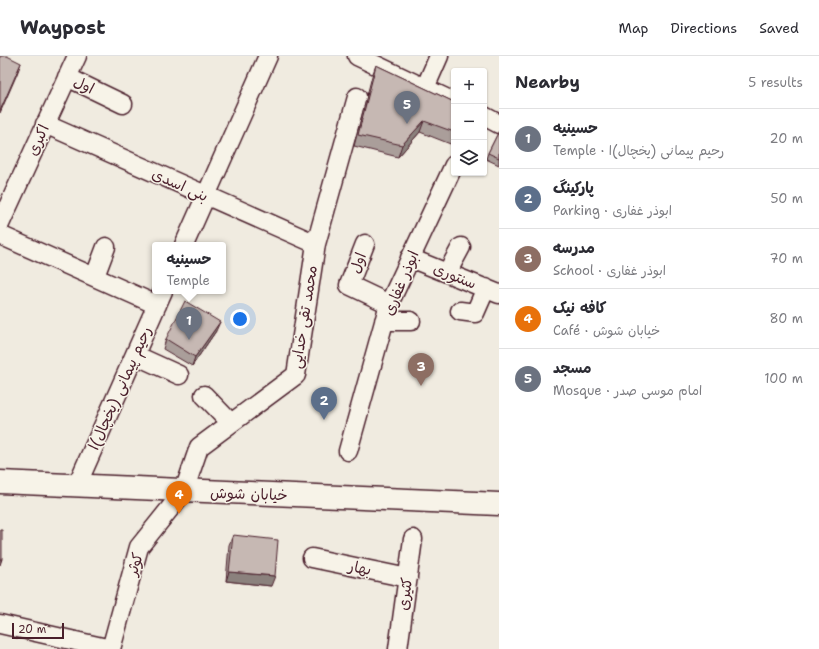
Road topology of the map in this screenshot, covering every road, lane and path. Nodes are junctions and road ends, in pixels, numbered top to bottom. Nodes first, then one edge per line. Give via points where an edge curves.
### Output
1 (76, 56) edge
2 (268, 56) edge
3 (357, 56) edge
4 (439, 56) edge
5 (67, 77) junction
6 (425, 88) junction
7 (357, 97) dead end
8 (451, 101) edge
9 (123, 104) dead end
10 (487, 118) edge
11 (45, 124) junction
12 (499, 124) edge
13 (451, 171) edge
14 (205, 196) junction
15 (0, 224) edge
16 (0, 235) edge
17 (185, 242) edge
18 (316, 244) junction
19 (365, 244) dead end
20 (106, 247) dead end
21 (461, 247) dead end
22 (410, 258) junction
23 (447, 273) junction
24 (95, 276) junction
25 (494, 288) edge
26 (160, 298) edge
27 (389, 304) junction
28 (460, 311) dead end
29 (411, 321) dead end
30 (384, 322) junction
31 (135, 356) junction
32 (179, 375) dead end
33 (204, 395) dead end
34 (231, 423) junction
35 (348, 452) dead end
36 (0, 482) edge
37 (77, 485) junction
38 (184, 491) junction
39 (499, 504) edge
40 (413, 539) dead end
41 (312, 558) dead end
42 (408, 578) junction
43 (0, 624) edge
44 (400, 648) edge
45 (111, 649) edge

1 - 5 street, اکبری
2 - 14 street
3 - 6 street
4 - 6 street
5 - 9 street, اول
5 - 11 street, اکبری
6 - 8 street
7 - 18 street, محمد تقی خدایی
10 - 12 street
11 - 14 street, بنی اسدی
11 - 15 street, اکبری
13 - 22 street, ابوذر غفاری
14 - 17 street
14 - 18 street, بنی اسدی
16 - 24 street
18 - 34 street, محمد تقی خدایی via 296,375
19 - 27 street, اول via 349,285
20 - 24 street
21 - 23 street
22 - 23 street, سنتوری
22 - 27 street, ابوذر غفاری
23 - 25 street, سنتوری
24 - 26 street
25 - 28 street via 475,313
26 - 31 street, رحیم پیمانی (یخچال)ا
27 - 30 street, ابوذر غفاری
29 - 30 street
30 - 35 street, ابوذر غفاری
31 - 32 street
31 - 37 street, رحیم پیمانی (یخچال)ا
33 - 34 street
34 - 38 street, محمد تقی خدایی via 199,447
36 - 37 main road, خیابان شوش
37 - 38 main road, خیابان شوش
38 - 39 main road, خیابان شوش
38 - 45 street, کوثر via 139,547
40 - 42 street, کثیری
41 - 42 street, بهار
42 - 44 street, کثیری
43 - 45 street

